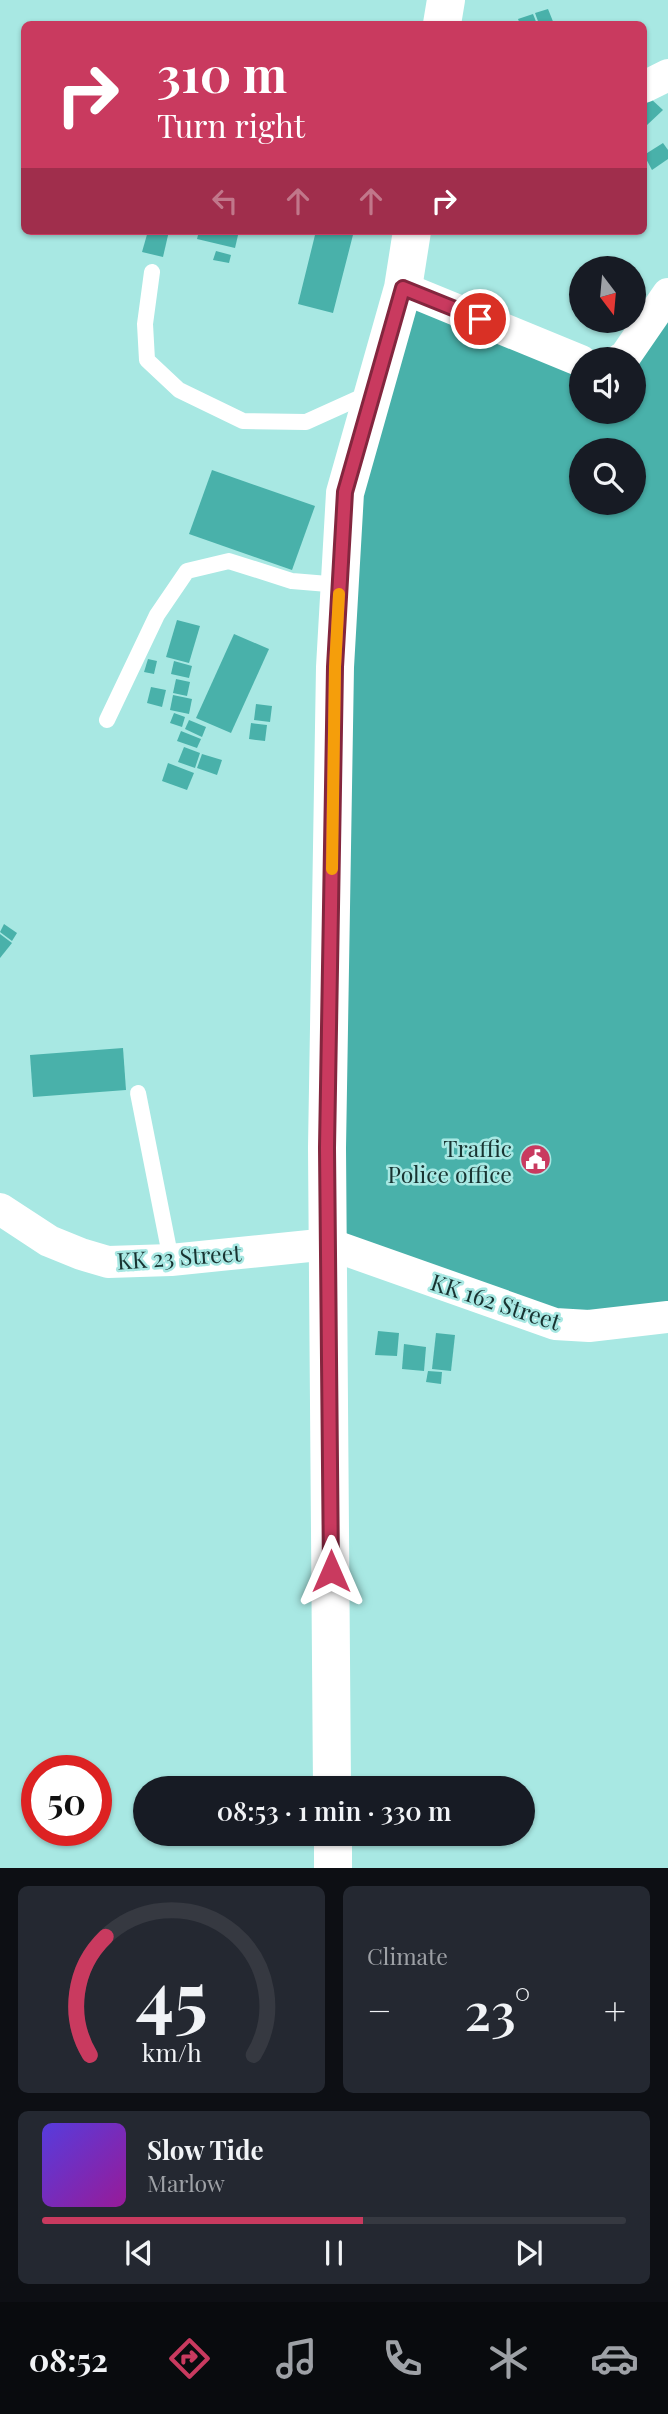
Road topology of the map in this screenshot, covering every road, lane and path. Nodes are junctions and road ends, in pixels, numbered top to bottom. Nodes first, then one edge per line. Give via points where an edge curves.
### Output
1 (446, 0) edge
2 (442, 21) edge
3 (668, 75) edge
4 (647, 86) edge
5 (411, 235) edge
6 (152, 272) dead end
7 (403, 288) junction
8 (668, 294) edge
9 (632, 347) edge
10 (569, 356) edge
11 (374, 392) junction
12 (340, 586) junction
13 (107, 720) dead end
14 (138, 1093) dead end
15 (0, 1209) edge
16 (329, 1244) junction
17 (171, 1260) junction
18 (668, 1317) edge
19 (332, 1776) edge
20 (333, 1846) edge
21 (333, 1868) edge

1 - 2 main road
3 - 4 street
5 - 7 main road
6 - 11 lane via 145,324 147,360 179,390 243,421 306,422
7 - 10 street
7 - 11 main road
8 - 9 street
11 - 12 main road via 345,492
12 - 13 lane via 292,581 229,561 187,571 157,615
12 - 16 main road via 327,1134
14 - 17 lane
15 - 17 street, KK 23 Street via 48,1241 81,1254 108,1262
16 - 17 street, KK 23 Street
16 - 18 street, KK 162 Street via 555,1324 589,1326
16 - 19 main road
20 - 21 main road

